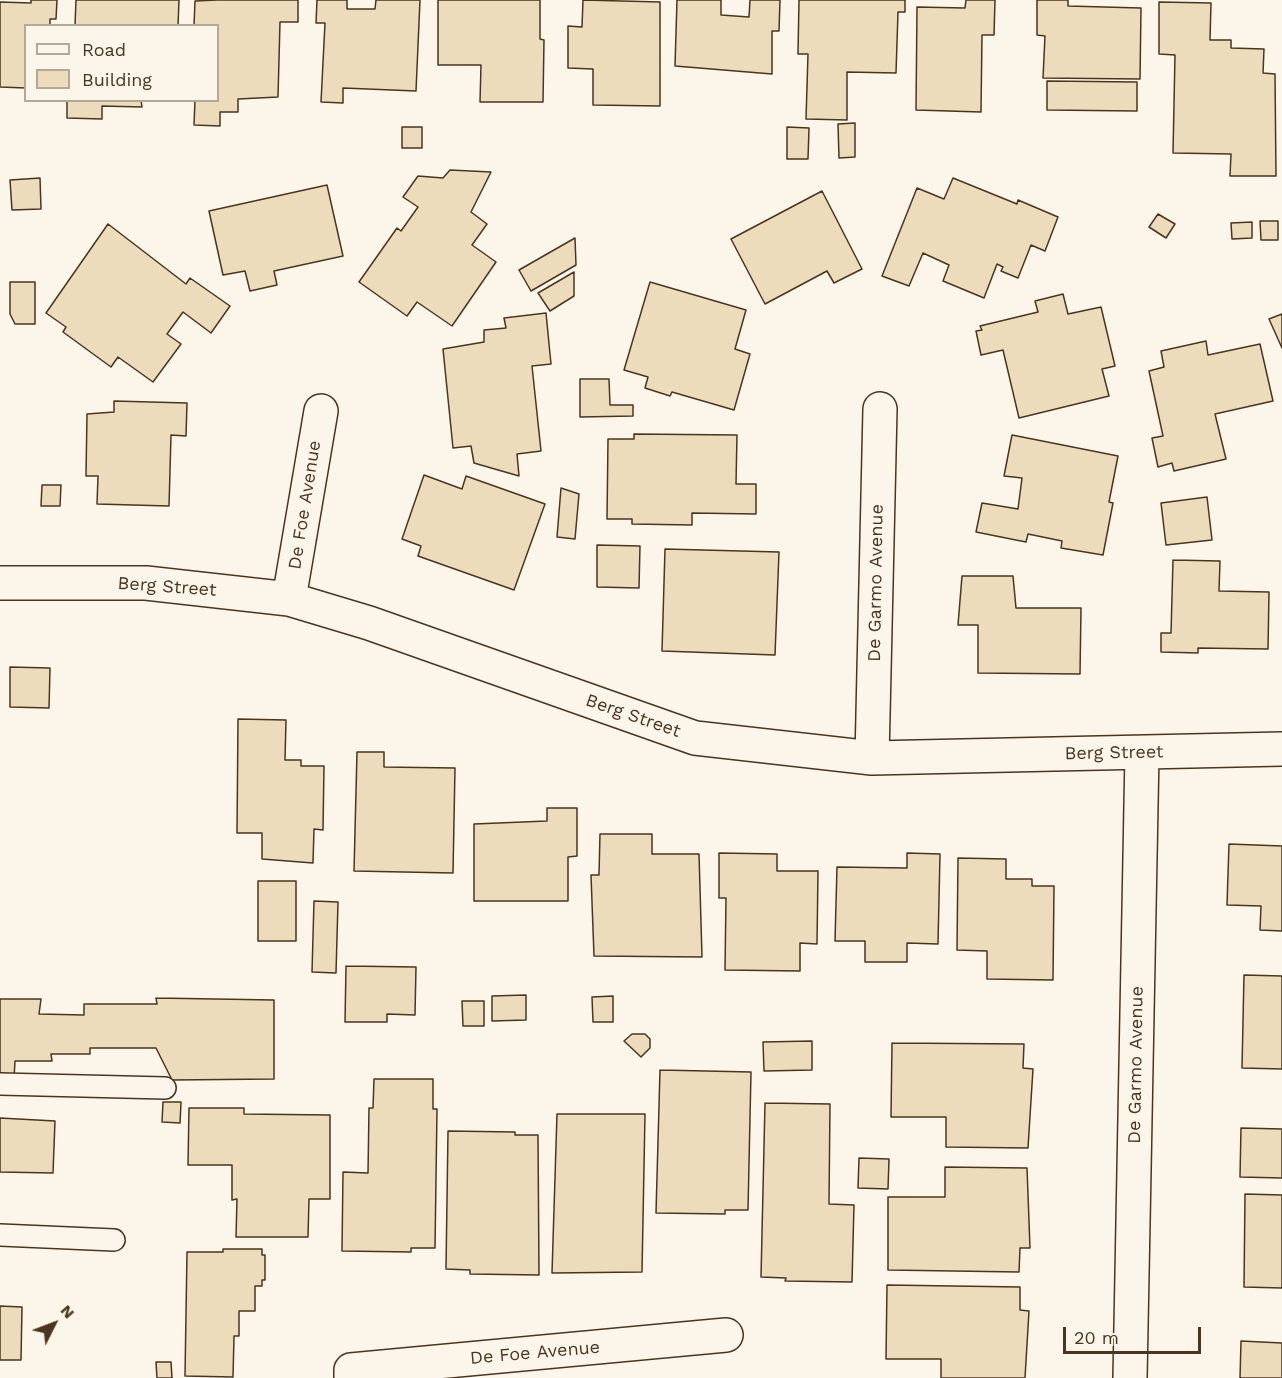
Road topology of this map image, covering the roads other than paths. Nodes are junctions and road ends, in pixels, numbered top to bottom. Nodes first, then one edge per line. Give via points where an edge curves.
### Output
1 (880, 409) dead end
2 (321, 411) dead end
3 (0, 583) edge
4 (289, 599) junction
5 (1282, 748) edge
6 (1142, 753) junction
7 (872, 758) junction
8 (0, 1084) edge
9 (165, 1088) dead end
10 (0, 1235) edge
11 (114, 1240) dead end
12 (726, 1335) dead end
13 (351, 1378) edge
14 (1130, 1378) edge

1 - 7 street, De Garmo Avenue
2 - 4 street, De Foe Avenue
3 - 4 street, Berg Street via 146,583
4 - 7 street, Berg Street via 369,623 695,738
5 - 6 street, Berg Street
6 - 7 street, Berg Street
6 - 14 street, De Garmo Avenue
8 - 9 lane
10 - 11 lane
12 - 13 street, De Foe Avenue via 351,1370

